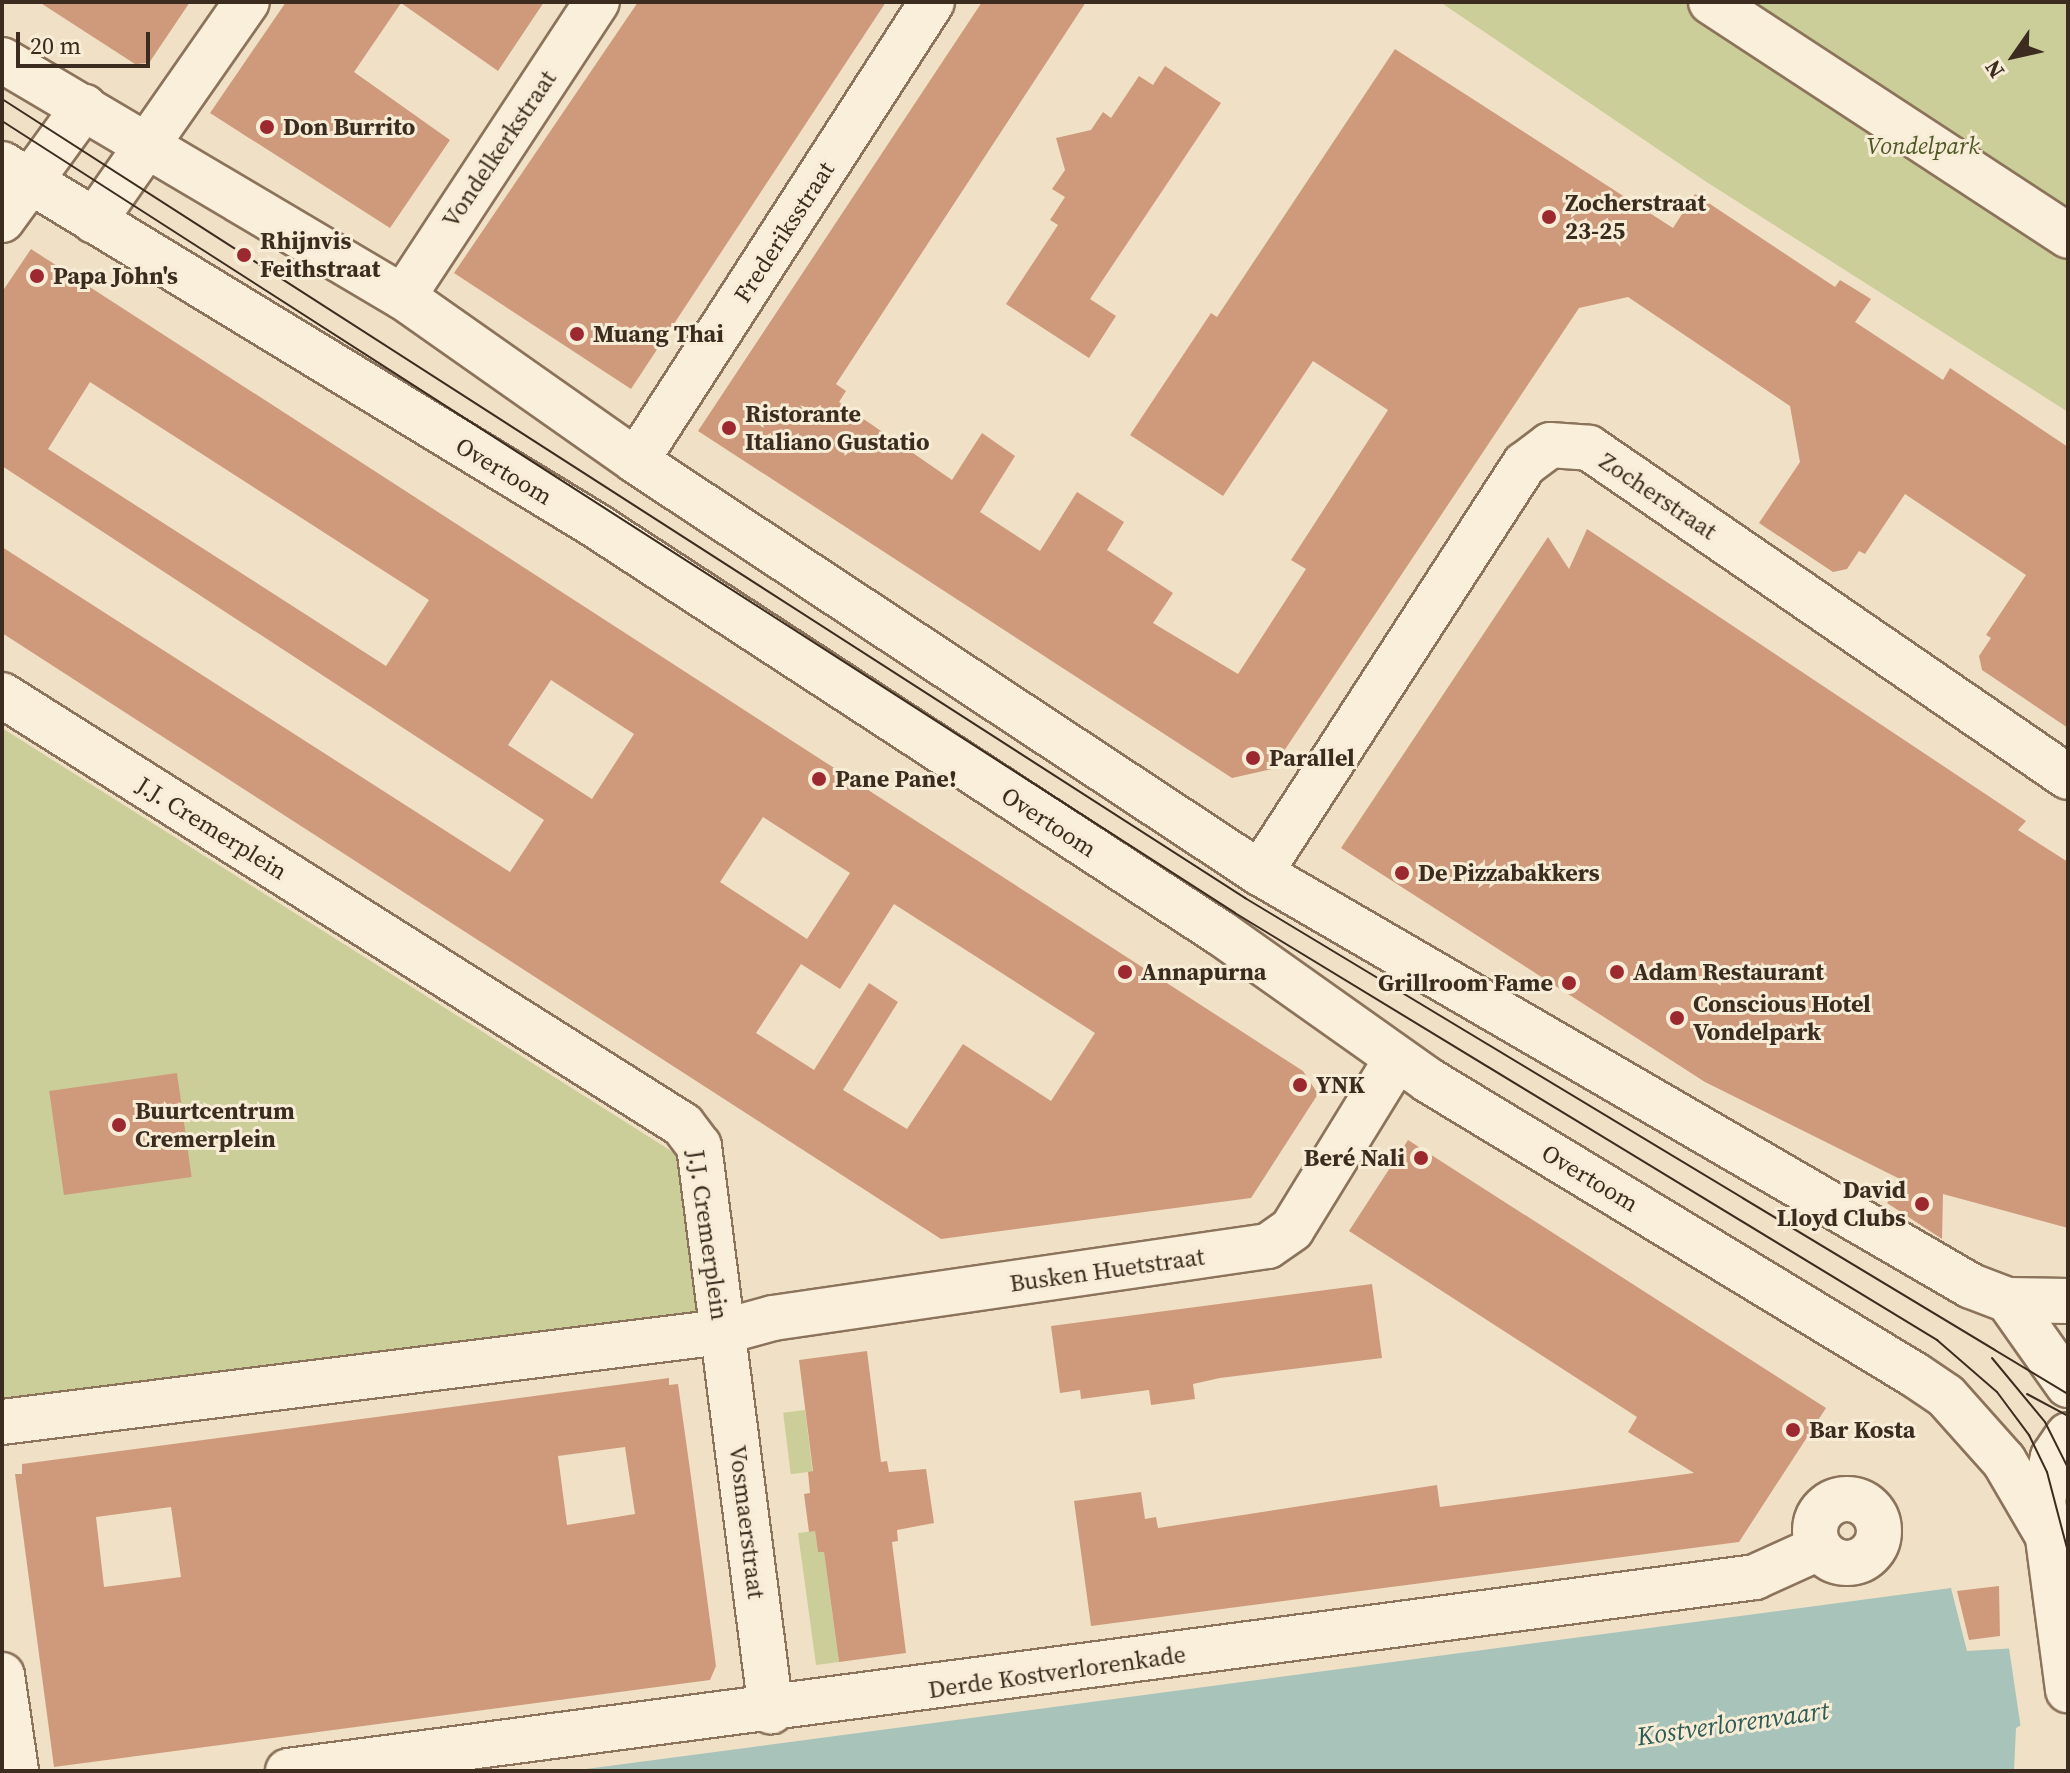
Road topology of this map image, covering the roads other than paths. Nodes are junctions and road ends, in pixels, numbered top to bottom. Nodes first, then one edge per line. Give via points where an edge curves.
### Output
1 (247, 2) edge
2 (597, 2) edge
3 (932, 2) edge
4 (1711, 2) edge
5 (2, 60) edge
6 (84, 107) junction
7 (146, 145) junction
8 (15, 172) edge
9 (2, 220) edge
10 (94, 221) junction
11 (2068, 236) edge
12 (403, 297) junction
13 (636, 461) junction
14 (2, 695) edge
15 (2068, 777) edge
16 (1260, 873) junction
17 (1396, 1060) junction
18 (2008, 1300) junction
19 (2068, 1301) edge
20 (722, 1332) junction
21 (2068, 1385) edge
22 (1946, 1396) junction
23 (2, 1422) edge
24 (2063, 1453) edge
25 (2046, 1533) junction
26 (1819, 1548) dead end
27 (2, 1675) edge
28 (2068, 1690) edge
29 (771, 1711) junction
30 (16, 1771) edge
31 (288, 1771) edge

1 - 7 street
2 - 12 street, Vondelkerkstraat
3 - 13 street, Frederiksstraat
4 - 11 street
5 - 6 street
6 - 7 street
6 - 8 street
7 - 10 street
7 - 12 street
8 - 9 street
8 - 10 street, Overtoom
10 - 17 street, Overtoom via 595,525 1222,934
12 - 13 street
13 - 16 street
14 - 20 street, J.J. Cremerplein via 683,1125 699,1146
15 - 16 street, Zocherstraat via 1589,448 1550,445 1525,464
16 - 18 street via 1971,1286
17 - 20 street, Busken Huetstraat via 1292,1229 1268,1246 773,1318
17 - 22 street, Overtoom
18 - 19 street
18 - 21 street
20 - 23 street, J.J. Cremerplein
20 - 29 street, Vosmaerstraat
22 - 24 street
22 - 25 street, Overtoom via 2012,1472
24 - 25 street via 2043,1500
25 - 28 street
26 - 29 street, Derde Kostverlorenkade via 1755,1577
27 - 30 street
29 - 31 street, Derde Kostverlorenkade

